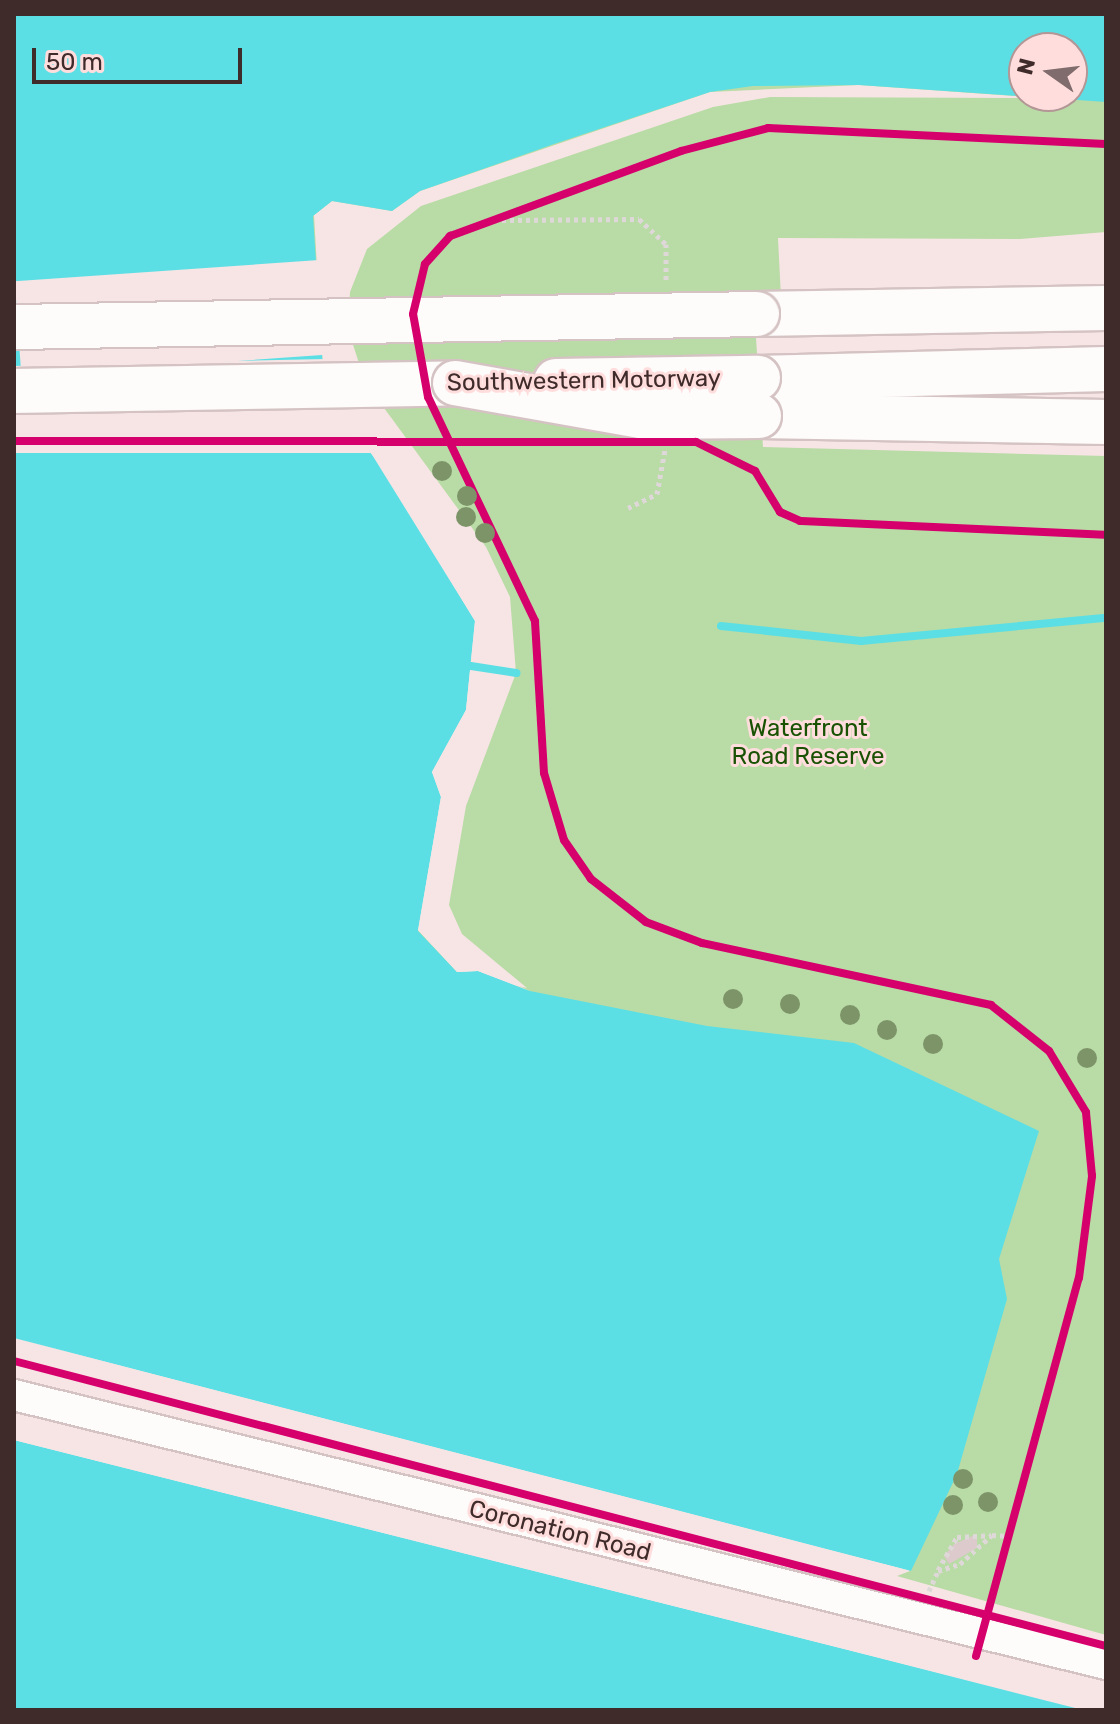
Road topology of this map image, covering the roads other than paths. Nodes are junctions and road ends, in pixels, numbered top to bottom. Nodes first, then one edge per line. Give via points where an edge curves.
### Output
1 (1106, 275) edge
2 (1106, 308) edge
3 (963, 310) junction
4 (14, 327) edge
5 (1106, 369) edge
6 (14, 391) edge
7 (758, 397) junction
8 (1106, 422) edge
9 (14, 1395) edge
10 (1106, 1664) edge

1 - 3 highway
2 - 3 highway
3 - 4 highway, bridge
5 - 7 highway, Southwestern Motorway
6 - 7 highway, Southwestern Motorway, bridge via 455,383
7 - 8 highway
9 - 10 lane, Coronation Road

